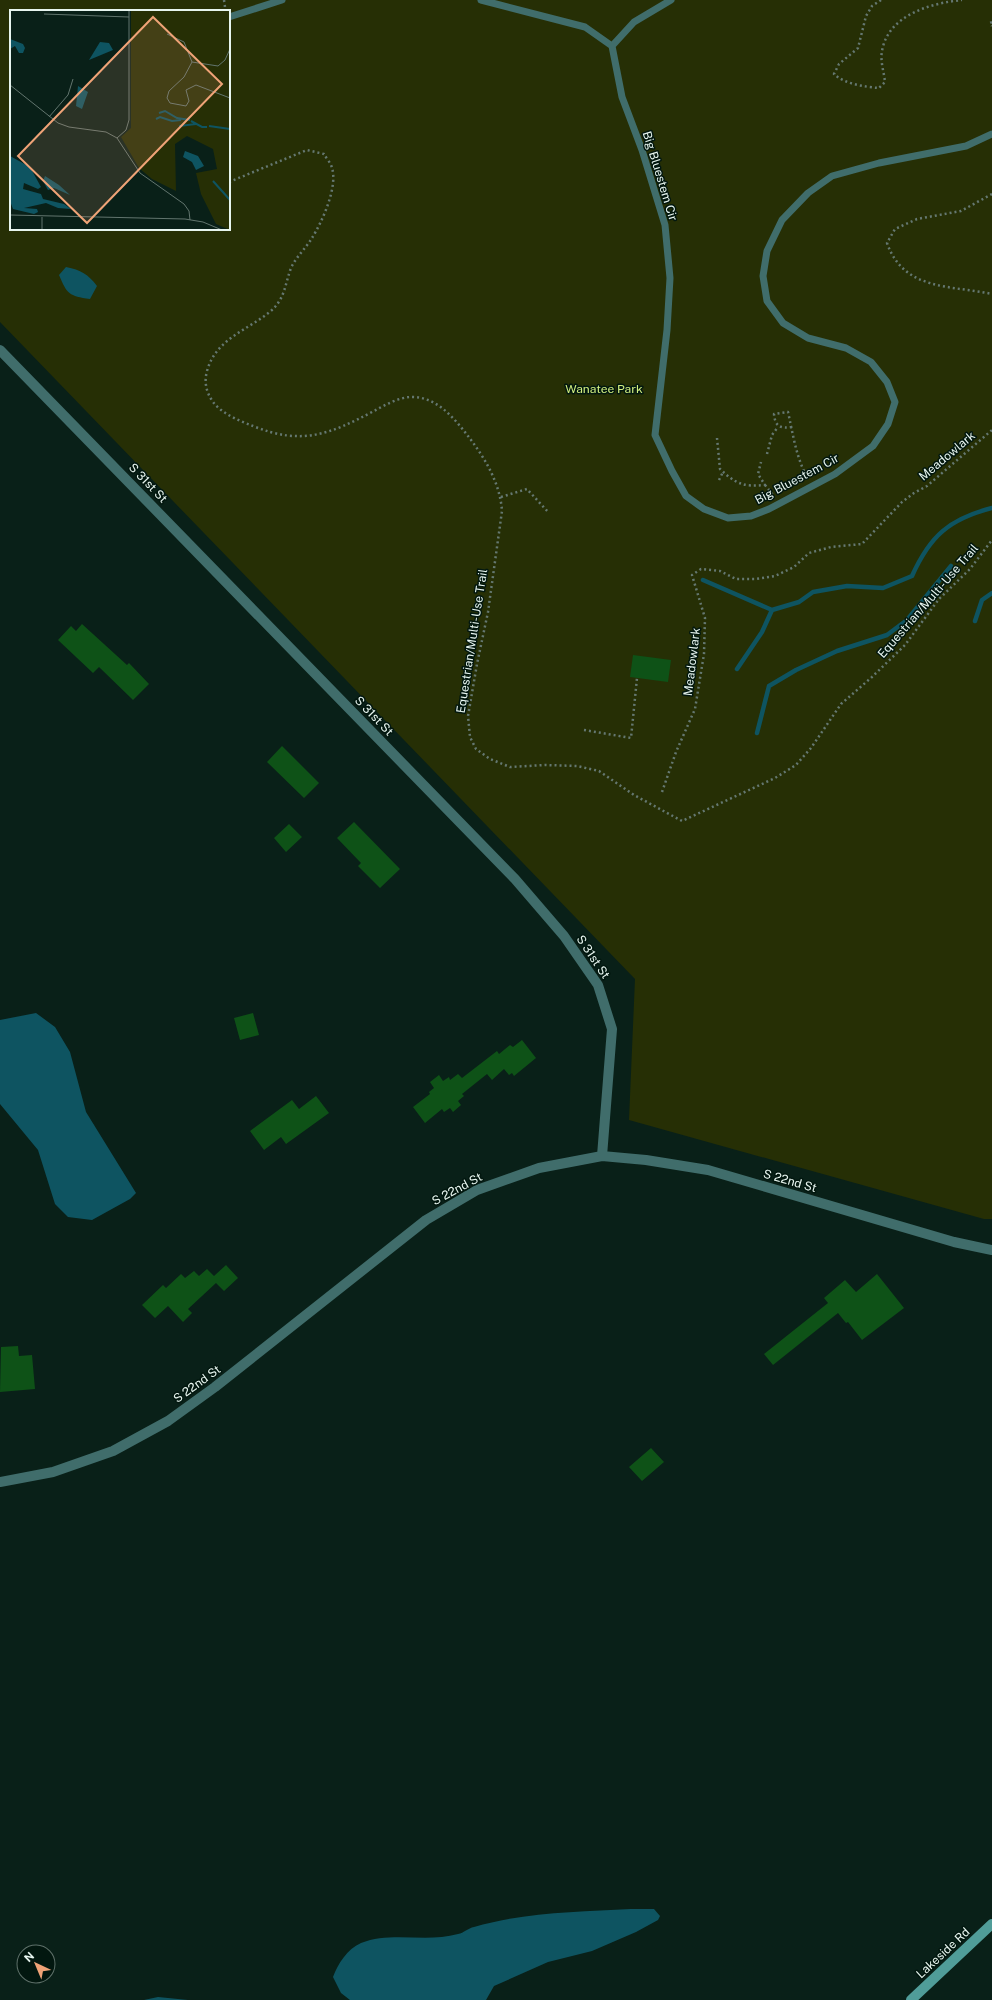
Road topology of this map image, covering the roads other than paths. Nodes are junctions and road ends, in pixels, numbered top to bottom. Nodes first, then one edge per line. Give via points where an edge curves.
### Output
1 (282, 0) edge
2 (481, 0) edge
3 (671, 0) edge
4 (230, 17) edge
5 (612, 46) junction
6 (992, 134) edge
7 (0, 350) edge
8 (602, 1156) junction
9 (992, 1250) edge
10 (0, 1482) edge
11 (992, 1924) edge
12 (911, 2000) edge

1 - 4 lane
2 - 5 lane via 585,27
3 - 5 lane via 634,22
5 - 6 lane, Big Bluestem Cir via 622,97 642,150 664,225 670,278 655,435 686,496 704,509 728,518 751,516 835,474 873,446 888,424 895,402 887,382 871,362 846,348 808,338 783,323 767,301 763,276 767,251 782,220 808,193 832,176 880,163 966,146
7 - 8 street, S 31st St via 515,879 564,936 598,985 612,1029
8 - 9 street, S 22nd St via 708,1170 954,1242
8 - 10 street, S 22nd St via 539,1168 477,1190 426,1220 215,1387 168,1421 113,1451 53,1472
11 - 12 main road, Lakeside Rd

